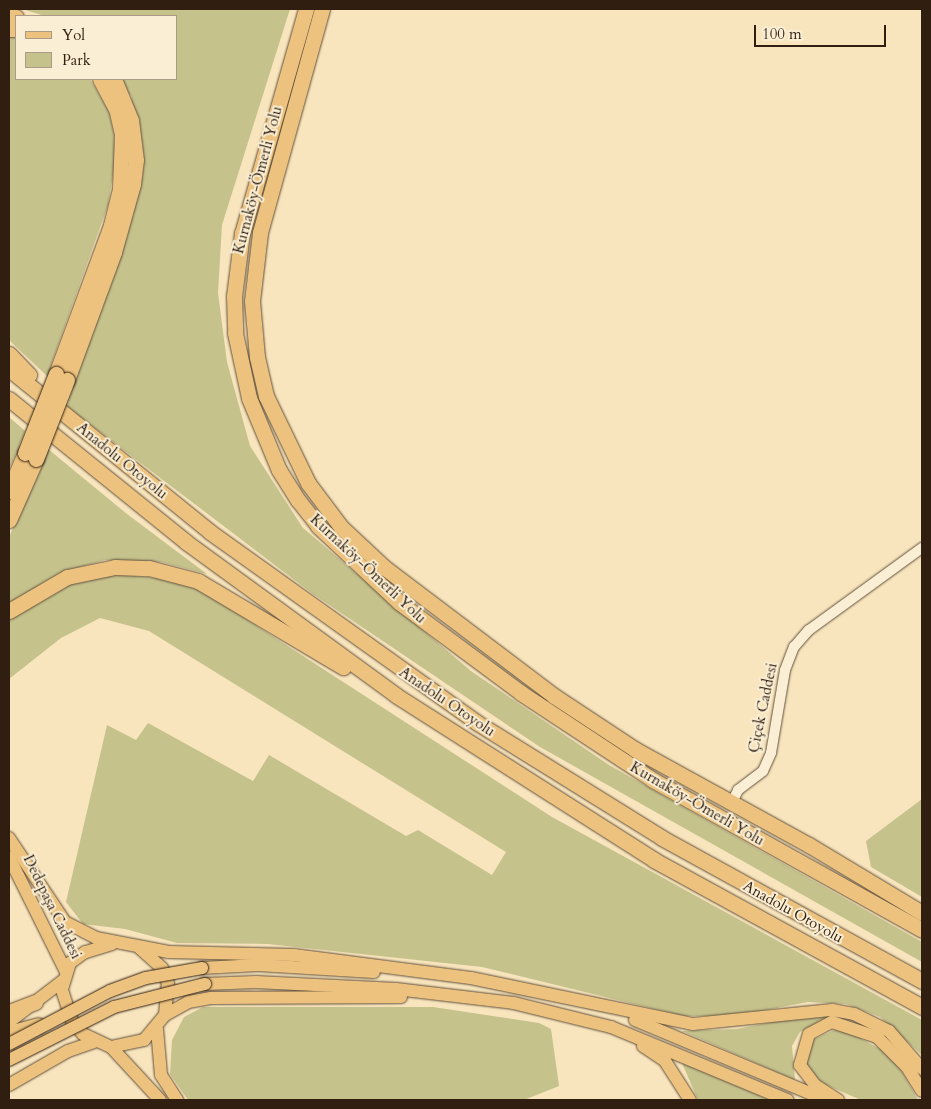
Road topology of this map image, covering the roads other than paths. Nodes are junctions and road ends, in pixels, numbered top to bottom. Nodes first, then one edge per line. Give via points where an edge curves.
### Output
1 (306, 9) edge
2 (322, 9) edge
3 (101, 80) edge
4 (114, 80) edge
5 (9, 354) edge
6 (9, 369) edge
7 (61, 377) junction
8 (9, 399) edge
9 (75, 423) junction
10 (30, 456) junction
11 (9, 491) edge
12 (9, 520) edge
13 (922, 548) edge
14 (9, 612) edge
15 (397, 696) junction
16 (731, 804) junction
17 (9, 838) edge
18 (9, 856) edge
19 (863, 876) junction
20 (853, 890) junction
21 (922, 907) edge
22 (922, 913) edge
23 (922, 930) edge
24 (922, 936) edge
25 (122, 943) junction
26 (138, 947) junction
27 (64, 976) junction
28 (471, 978) junction
29 (922, 981) edge
30 (530, 988) junction
31 (35, 1002) junction
32 (514, 1003) junction
33 (922, 1006) edge
34 (9, 1012) edge
35 (165, 1015) junction
36 (588, 1021) junction
37 (9, 1022) edge
38 (44, 1022) junction
39 (156, 1029) junction
40 (9, 1033) edge
41 (58, 1034) junction
42 (94, 1042) junction
43 (9, 1044) edge
44 (111, 1047) junction
45 (9, 1060) edge
46 (9, 1067) edge
47 (922, 1069) edge
48 (9, 1085) edge
49 (922, 1091) edge
50 (160, 1100) edge
51 (177, 1100) edge
52 (690, 1100) edge
53 (787, 1100) edge
54 (826, 1100) edge
55 (838, 1100) edge

1 - 20 highway, Kurnaköy-Ömerli Yolu via 242,233 234,296 235,333 248,398 279,470 318,526 459,650 653,780
2 - 16 highway, Kurnaköy-Ömerli Yolu via 281,144 253,269 257,357 279,430 308,483 341,527 385,568 554,696
3 - 7 highway via 116,109 122,134 120,188
4 - 7 highway via 131,120 136,160 133,184 114,252
5 - 9 highway
6 - 9 highway, Anadolu Otoyolu
7 - 10 highway, bridge
8 - 15 highway, Anadolu Otoyolu via 186,542
9 - 29 highway, Anadolu Otoyolu via 233,549 476,722 662,838
10 - 11 highway
10 - 12 highway
13 - 16 street, Çiçek Caddesi via 809,630 794,647 785,670 771,752 763,771 738,790
14 - 15 highway via 49,584 90,570 132,566 168,571 198,581
15 - 33 highway, Anadolu Otoyolu via 654,860
16 - 19 highway, Kurnaköy-Ömerli Yolu
17 - 25 main road via 65,922 85,936
18 - 27 main road, Dedepaşa Caddesi
19 - 21 highway
19 - 22 highway
20 - 23 highway
20 - 24 highway
25 - 26 main road
25 - 27 main road via 85,952
26 - 28 main road via 189,953 294,955
26 - 35 main road via 162,968 169,1000
27 - 31 main road
27 - 42 main road via 64,998 72,1021
28 - 30 main road
28 - 38 main road, bridge via 258,966 202,968 137,982
30 - 47 main road via 693,1024 814,1009 854,1014 889,1031
30 - 54 main road via 654,1027
31 - 34 highway
31 - 37 main road
32 - 35 main road via 234,996 188,1002
32 - 36 main road
32 - 41 main road, bridge via 396,989 256,982 205,984 114,1007
35 - 39 main road
36 - 52 main road via 656,1053
36 - 53 main road
38 - 40 highway
38 - 43 main road, bridge
39 - 44 main road via 129,1046
39 - 51 main road via 161,1075
41 - 45 main road, bridge
41 - 46 highway, bridge
42 - 44 main road
42 - 48 main road via 68,1051
44 - 50 main road
49 - 55 main road via 907,1066 877,1037 832,1022 809,1034 800,1065 814,1086

